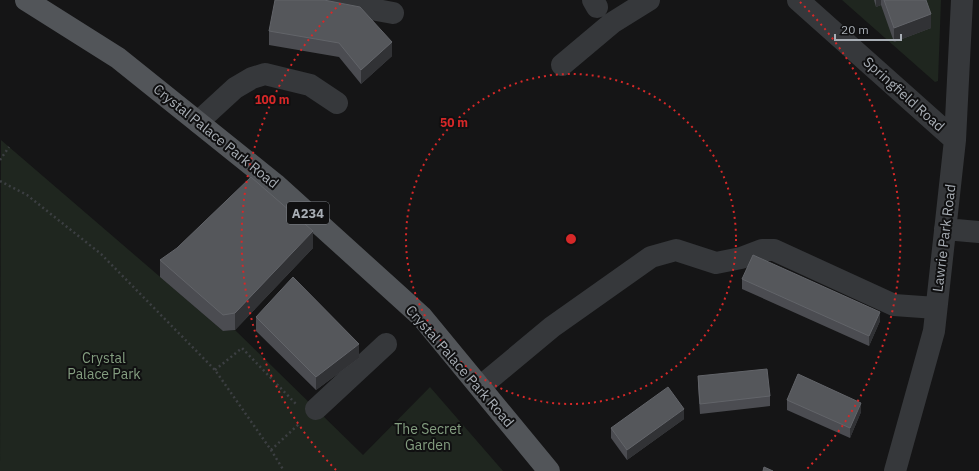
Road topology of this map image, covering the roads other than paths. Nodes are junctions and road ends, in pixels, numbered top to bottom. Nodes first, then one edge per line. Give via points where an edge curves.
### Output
1 (26, 0) edge
2 (649, 0) edge
3 (798, 0) edge
4 (962, 0) edge
5 (328, 1) edge
6 (393, 13) dead end
7 (562, 65) dead end
8 (337, 103) dead end
9 (198, 122) junction
10 (955, 140) junction
11 (945, 229) junction
12 (979, 232) edge
13 (936, 308) junction
14 (386, 344) dead end
15 (480, 387) junction
16 (312, 413) road end
17 (549, 471) edge
18 (895, 471) edge

1 - 9 main road, Crystal Palace Park Road / A234 via 118,58
2 - 7 street via 612,23
3 - 10 street, Springfield Road
4 - 10 street, Lawrie Park Road
5 - 6 street
8 - 9 street via 310,85 266,74 252,78 235,88
9 - 15 main road, Crystal Palace Park Road / A234 via 275,184 422,317
10 - 11 street, Lawrie Park Road
11 - 12 street
11 - 13 street, Lawrie Park Road
13 - 15 street via 894,305 774,250 762,250 716,263 676,250 651,257 552,327
13 - 18 street, Lawrie Park Road via 934,331
14 - 16 street
15 - 17 main road, Crystal Palace Park Road / A234

